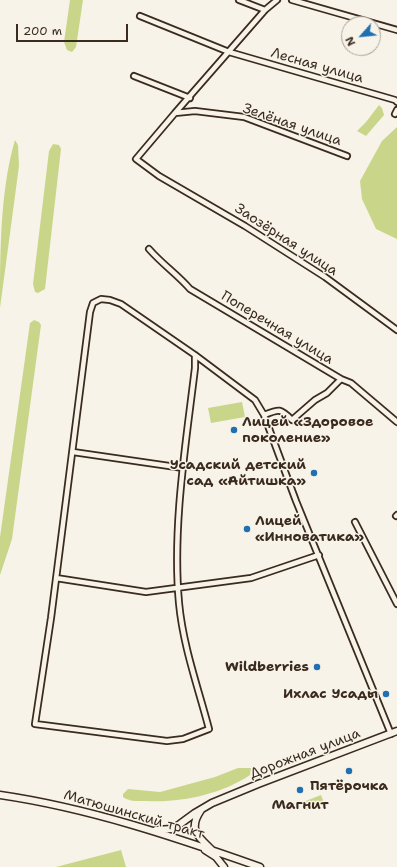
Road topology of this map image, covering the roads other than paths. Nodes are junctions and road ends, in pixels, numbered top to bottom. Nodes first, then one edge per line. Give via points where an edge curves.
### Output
1 (240, 0) edge
2 (277, 0) edge
3 (292, 0) edge
4 (265, 10) junction
5 (140, 16) dead end
6 (397, 30) edge
7 (229, 52) junction
8 (134, 76) dead end
9 (190, 98) junction
10 (397, 102) edge
11 (175, 113) junction
12 (347, 156) dead end
13 (149, 249) dead end
14 (397, 330) edge
15 (195, 355) junction
16 (341, 378) junction
17 (264, 415) junction
18 (397, 422) edge
19 (73, 452) junction
20 (183, 468) junction
21 (355, 522) dead end
22 (319, 555) junction
23 (56, 578) junction
24 (179, 588) junction
25 (397, 604) edge
26 (394, 733) edge
27 (0, 794) edge
28 (202, 809) junction
29 (149, 830) junction
30 (199, 846) junction
31 (214, 851) junction
32 (224, 867) edge
33 (246, 867) edge
34 (260, 867) edge

1 - 4 street
2 - 4 street
3 - 6 street
4 - 7 street
5 - 7 street, Лесная улица
7 - 9 street
7 - 10 street, Лесная улица
8 - 9 street
9 - 11 street
11 - 12 street, Зелёная улица via 195,111 244,117
11 - 14 street, Заозёрная улица via 136,160 325,277
13 - 16 street, Поперечная улица via 190,289
15 - 17 street via 255,400
15 - 19 street via 121,304 101,299 93,303
15 - 20 street
16 - 17 street via 292,420 282,410
16 - 18 street, Поперечная улица
17 - 22 street
19 - 20 street
19 - 23 street
20 - 24 street via 178,547
21 - 25 street
22 - 24 street via 251,578
22 - 26 street
23 - 24 street via 146,592
23 - 24 street via 35,724 167,741 183,739 209,729 189,661 179,603
26 - 28 street, Дорожная улица via 258,784
27 - 29 street, Матюшинский тракт via 71,809
28 - 29 street, Дорожная улица via 172,829
28 - 31 street via 195,820 195,831
29 - 30 street, Матюшинский тракт
30 - 31 street, Матюшинский тракт
30 - 32 street via 216,857
31 - 34 street, Матюшинский тракт
33 - 34 street

